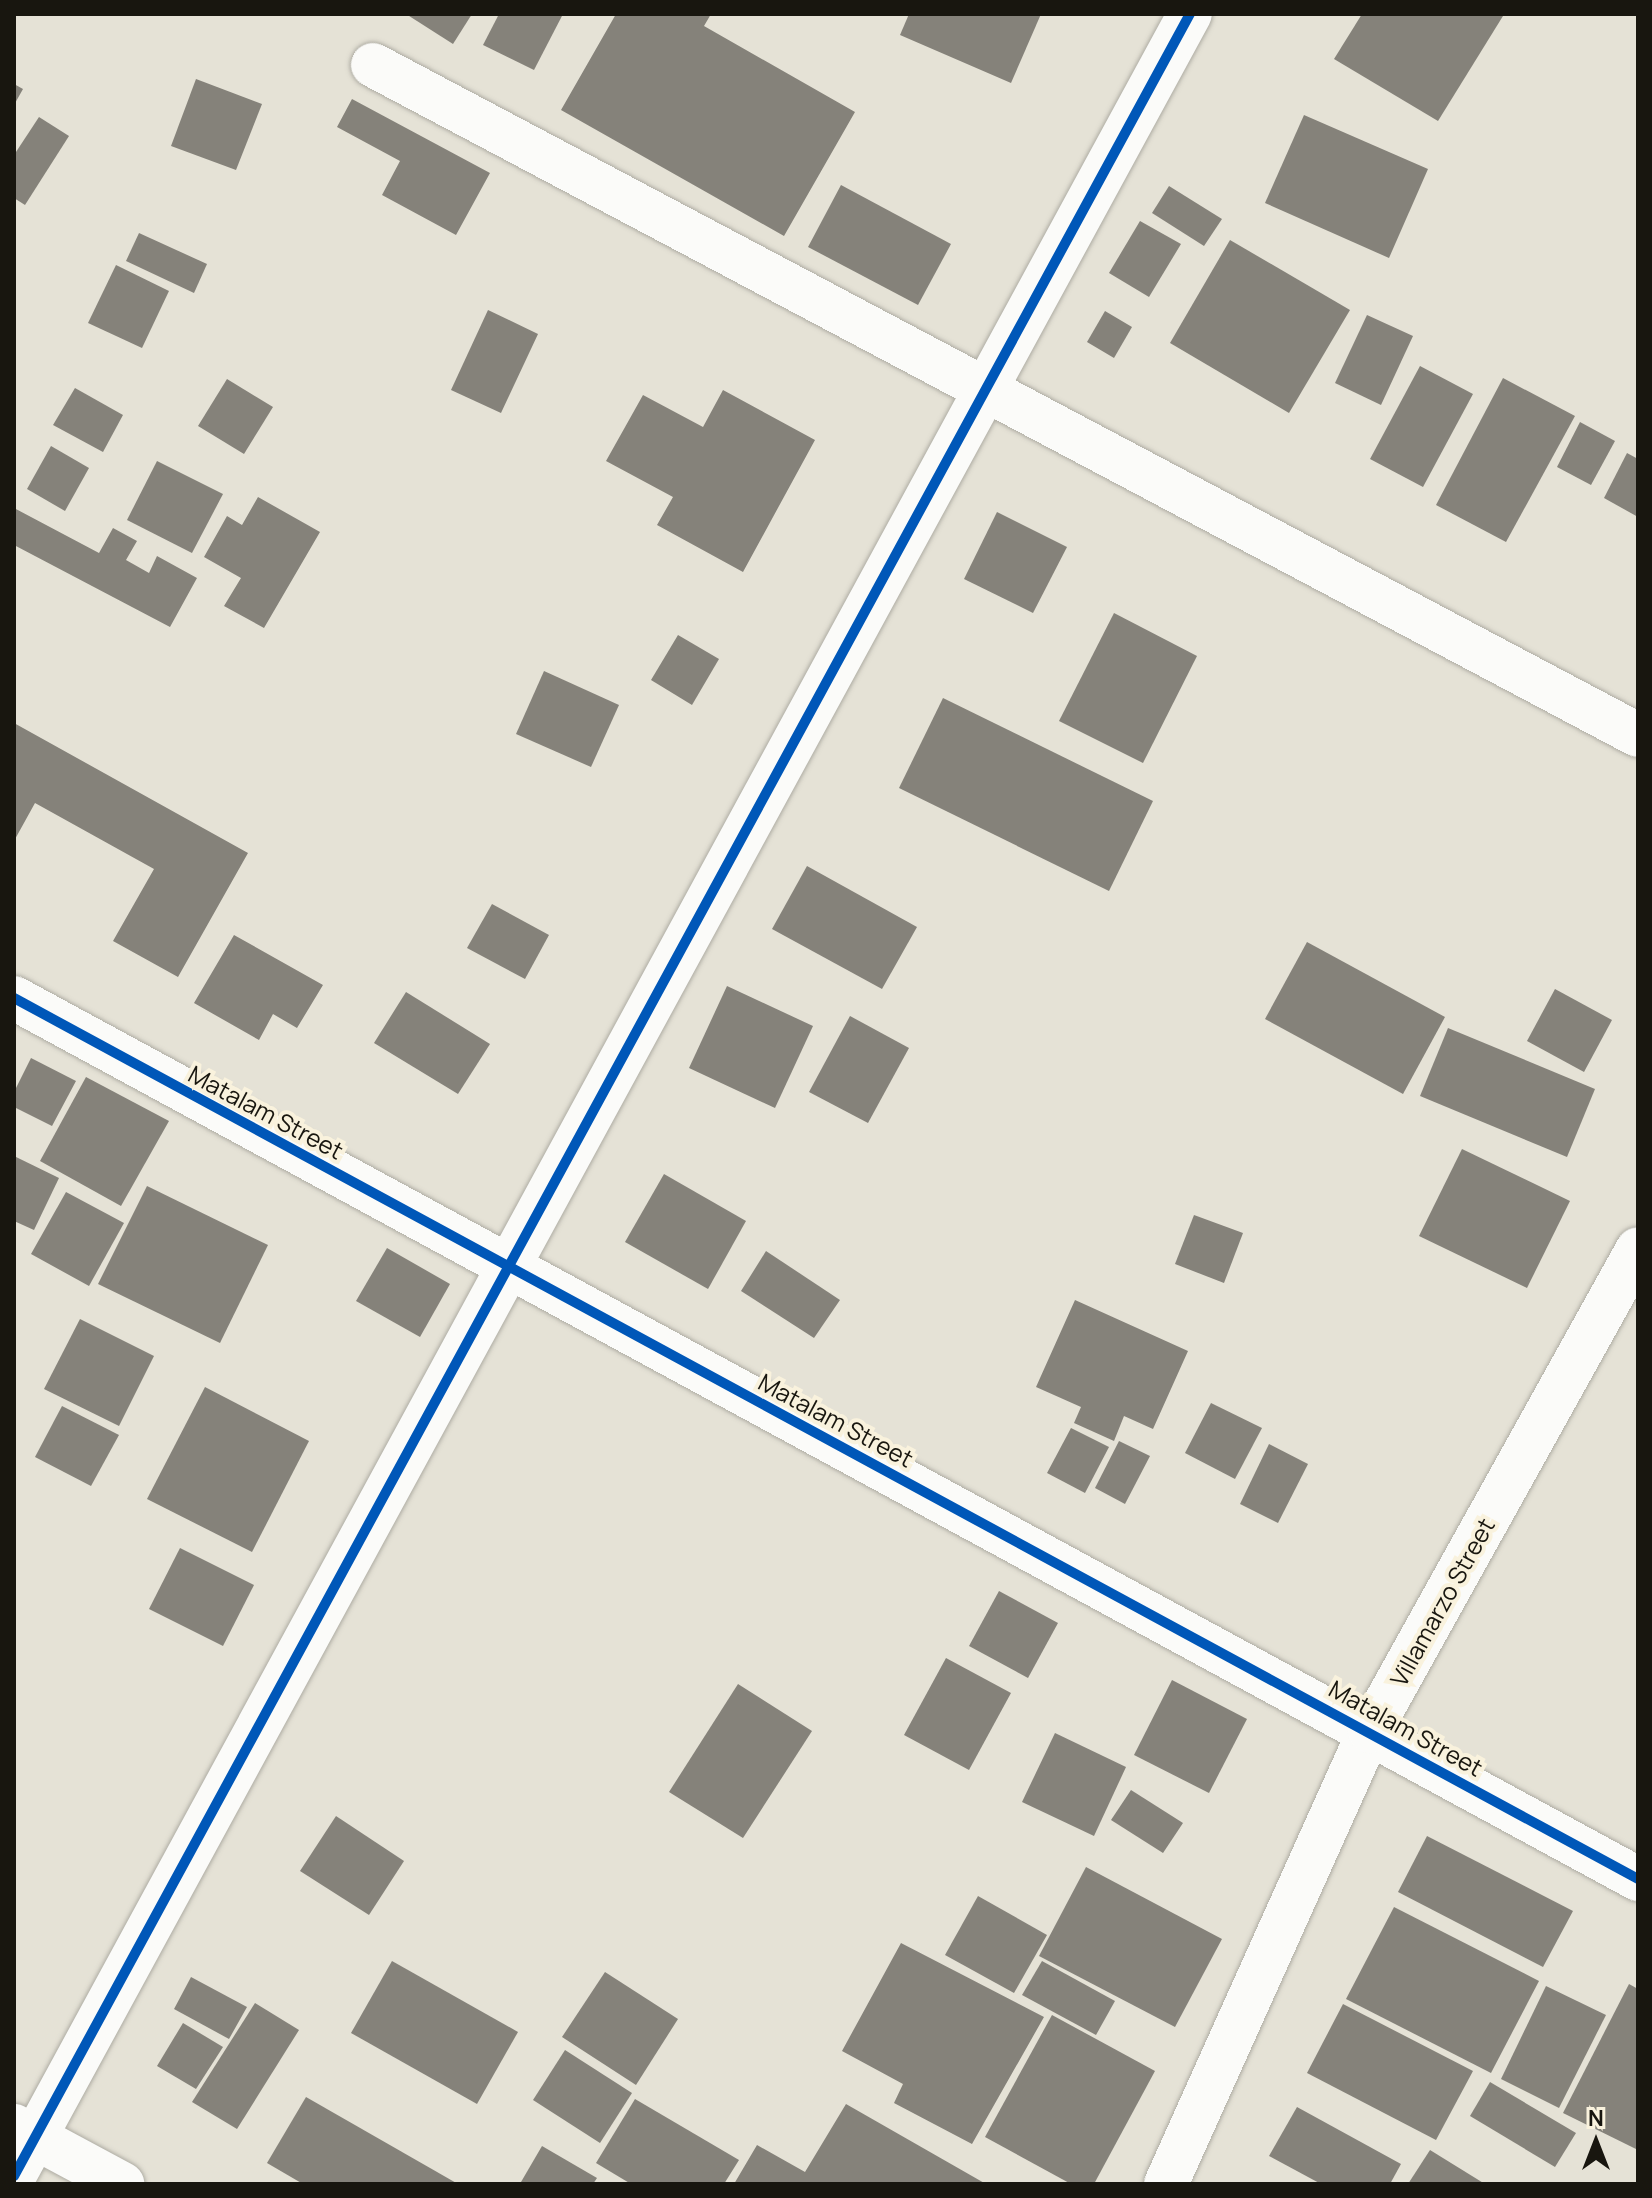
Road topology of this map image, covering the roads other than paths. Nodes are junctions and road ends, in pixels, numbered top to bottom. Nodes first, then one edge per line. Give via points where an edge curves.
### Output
1 (1190, 14) edge
2 (373, 65) dead end
3 (986, 390) junction
4 (1638, 735) edge
5 (14, 998) edge
6 (1638, 1249) edge
7 (512, 1267) junction
8 (1370, 1731) junction
9 (1638, 1879) edge
10 (24, 2131) edge
11 (14, 2176) edge
12 (122, 2184) edge
13 (1166, 2184) edge

1 - 3 street
2 - 3 street
3 - 4 street
3 - 7 street
5 - 7 street, Matalam Street
6 - 8 street, Villamarzo Street
7 - 8 street, Matalam Street
7 - 10 street
8 - 9 street, Matalam Street
8 - 13 street, Villamarzo Street
10 - 11 street
10 - 12 street

